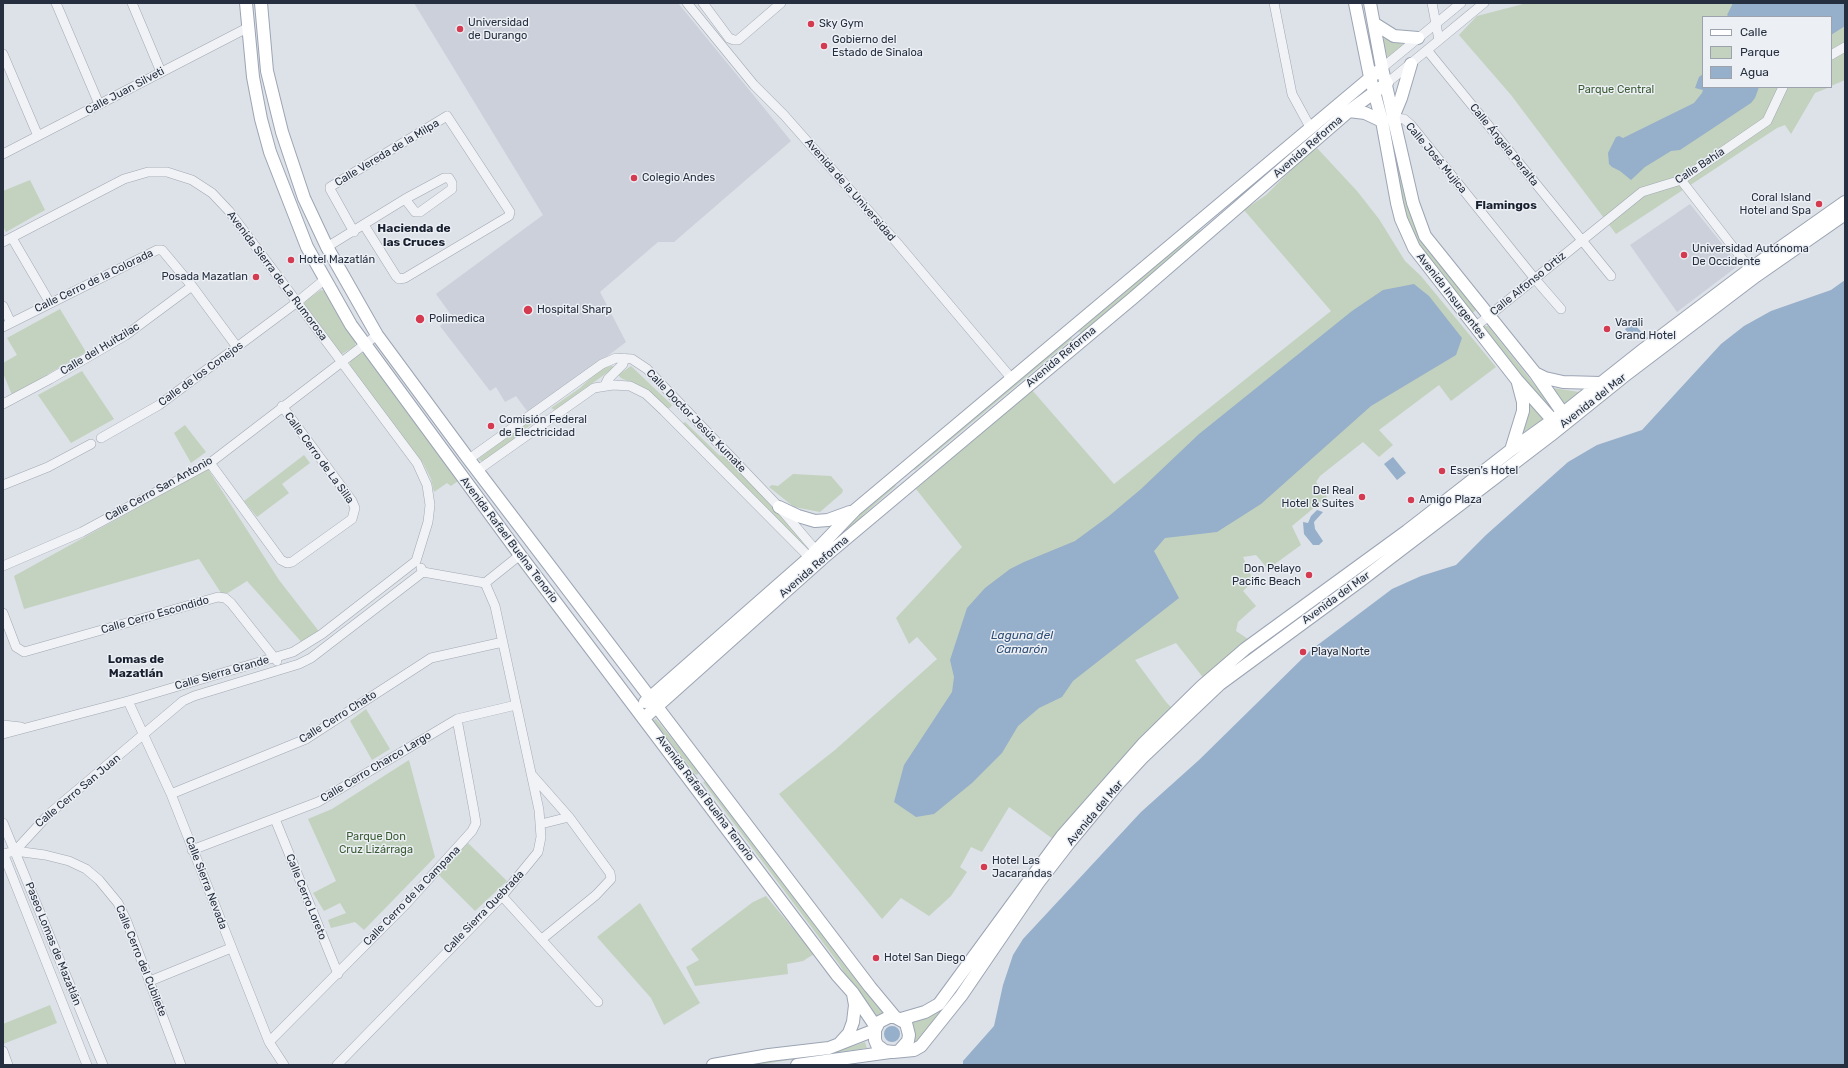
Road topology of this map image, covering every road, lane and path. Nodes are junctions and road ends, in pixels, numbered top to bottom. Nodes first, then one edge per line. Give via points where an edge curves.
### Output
1 (56, 3) edge
2 (132, 3) edge
3 (246, 3) edge
4 (260, 3) edge
5 (687, 3) edge
6 (703, 3) edge
7 (781, 3) edge
8 (1274, 3) edge
9 (1355, 3) edge
10 (1370, 3) edge
11 (1432, 3) edge
12 (1461, 3) edge
13 (1484, 3) edge
14 (1375, 24) junction
15 (1435, 24) junction
16 (247, 28) junction
17 (1418, 38) junction
18 (1439, 40) junction
19 (1845, 47) edge
20 (1427, 50) junction
21 (3, 54) edge
22 (1832, 54) edge
23 (1411, 64) junction
24 (1382, 68) junction
25 (161, 72) junction
26 (1370, 78) junction
27 (1387, 83) junction
28 (1783, 88) edge
29 (1374, 93) junction
30 (99, 104) junction
31 (1349, 111) junction
32 (1394, 116) junction
33 (1382, 121) junction
34 (1310, 127) junction
35 (38, 136) junction
36 (1292, 142) junction
37 (3, 154) edge
38 (1300, 155) junction
39 (1681, 180) junction
40 (1232, 194) junction
41 (405, 199) junction
42 (1845, 202) edge
43 (1242, 204) junction
44 (1845, 214) edge
45 (364, 225) junction
46 (354, 232) junction
47 (12, 238) junction
48 (1581, 241) junction
49 (3, 242) edge
50 (327, 247) junction
51 (1753, 272) junction
52 (1611, 276) dead end
53 (1534, 279) junction
54 (324, 280) junction
55 (192, 286) junction
56 (50, 303) junction
57 (296, 303) junction
58 (3, 306) edge
59 (1561, 309) dead end
60 (1488, 316) junction
61 (7, 325) edge
62 (1475, 327) junction
63 (377, 335) junction
64 (364, 345) junction
65 (237, 347) junction
66 (624, 358) junction
67 (341, 362) junction
68 (1535, 373) junction
69 (1012, 379) junction
70 (1517, 380) junction
71 (1600, 383) junction
72 (605, 386) junction
73 (3, 404) edge
74 (282, 406) junction
75 (688, 412) junction
76 (1560, 420) junction
77 (676, 424) junction
78 (101, 438) dead end
79 (91, 444) dead end
80 (1511, 450) junction
81 (469, 459) junction
82 (210, 463) junction
83 (478, 470) junction
84 (3, 485) edge
85 (779, 507) junction
86 (855, 510) junction
87 (520, 555) junction
88 (816, 558) junction
89 (416, 561) junction
90 (3, 566) edge
91 (423, 572) junction
92 (485, 583) junction
93 (3, 613) edge
94 (503, 642) junction
95 (275, 658) junction
96 (283, 668) junction
97 (128, 701) junction
98 (654, 702) junction
99 (516, 705) junction
100 (640, 714) junction
101 (456, 719) junction
102 (3, 725) edge
103 (26, 727) junction
104 (3, 734) edge
105 (144, 734) junction
106 (532, 775) junction
107 (171, 794) junction
108 (569, 817) junction
109 (275, 819) junction
110 (3, 823) edge
111 (541, 824) junction
112 (192, 850) junction
113 (15, 851) junction
114 (3, 854) edge
115 (502, 896) junction
116 (542, 939) junction
117 (231, 948) junction
118 (338, 974) junction
119 (150, 981) junction
120 (853, 993) junction
121 (598, 1002) dead end
122 (898, 1018) junction
123 (875, 1028) junction
124 (269, 1042) junction
125 (839, 1044) junction
126 (3, 1051) edge
127 (895, 1051) junction
128 (8, 1065) edge
129 (87, 1065) edge
130 (103, 1065) edge
131 (181, 1065) edge
132 (284, 1065) edge
133 (337, 1065) edge
134 (713, 1065) edge
135 (797, 1065) edge

1 - 30 street
2 - 25 street
3 - 16 main road, Avenida Rafael Buelna Tenorio
4 - 50 main road, Avenida Rafael Buelna Tenorio via 267,71 277,112 304,198
5 - 69 street, Avenida de la Universidad via 754,85 784,115 898,244
6 - 7 street via 729,38 734,40 738,40
8 - 34 street via 1292,94
9 - 26 main road, Avenida Insurgentes
10 - 14 main road, Avenida Insurgentes
11 - 15 street
12 - 15 street, Avenida Reforma
13 - 18 street, Avenida Reforma
14 - 17 main road via 1394,36
14 - 24 main road, Avenida Insurgentes
15 - 17 street, Avenida Reforma
15 - 18 street
16 - 25 street, Calle Juan Silveti
16 - 54 main road, Avenida Rafael Buelna Tenorio via 257,98 270,152 307,247
17 - 24 street, Avenida Reforma
18 - 20 street, Avenida Reforma
19 - 22 street
20 - 23 street, Avenida Reforma
20 - 48 street, Calle Ángela Peralta
21 - 35 street
23 - 27 street, Avenida Reforma
23 - 32 main road
24 - 26 main road, Avenida Reforma
24 - 27 main road, Avenida Insurgentes
25 - 30 street, Calle Juan Silveti
26 - 29 main road, Avenida Insurgentes
26 - 34 main road, Avenida Reforma
27 - 29 main road, Avenida Reforma
27 - 32 main road, Avenida Insurgentes
28 - 39 street, Calle Bahía via 1767,121
29 - 31 main road, Avenida Reforma
29 - 33 main road, Avenida Insurgentes
30 - 35 street, Calle Juan Silveti
31 - 33 main road via 1365,113
31 - 38 main road, Avenida Reforma
32 - 53 street, Calle José Mujica via 1411,124
32 - 60 main road, Avenida Insurgentes via 1413,203 1425,236
33 - 62 main road, Avenida Insurgentes via 1396,202 1406,233 1420,258
34 - 36 main road, Avenida Reforma
35 - 37 street, Calle Juan Silveti
36 - 38 main road
36 - 40 main road, Avenida Reforma
38 - 43 main road, Avenida Reforma
39 - 48 street, Calle Bahía via 1642,192
39 - 51 street
40 - 43 main road
40 - 69 main road, Avenida Reforma
41 - 41 street via 415,212 420,212 452,189 452,183 449,178 444,178
41 - 45 street
42 - 51 main road, Avenida del Mar
43 - 88 main road, Avenida Reforma via 1133,298
44 - 51 main road, Avenida del Mar
45 - 46 street
45 - 46 street, Calle Vereda de la Milpa via 399,279 509,216 510,212 447,116 330,188
46 - 50 street
47 - 49 street, Avenida Sierra de La Rumorosa
47 - 56 street
47 - 57 street, Avenida Sierra de La Rumorosa via 124,179 148,172 167,172 192,180 212,193 229,211
48 - 52 street, Calle Ángela Peralta
48 - 53 street, Calle Alfonso Ortiz
50 - 63 main road, Avenida Rafael Buelna Tenorio
51 - 71 main road, Avenida del Mar
51 - 76 main road, Avenida del Mar via 1623,377
53 - 59 street, Calle José Mujica
53 - 60 street, Calle Alfonso Ortiz
54 - 57 street, Calle de los Conejos
54 - 64 main road, Avenida Rafael Buelna Tenorio
55 - 56 street, Calle Cerro de la Colorada via 166,253 156,250
55 - 65 street, Calle Cerro de la Colorada
55 - 73 street, Calle del Huitzilac via 126,335
56 - 61 street, Calle Cerro de la Colorada
57 - 65 street, Calle de los Conejos
57 - 67 street, Avenida Sierra de La Rumorosa
58 - 61 street
60 - 62 street, Calle Alfonso Ortiz
60 - 68 main road, Avenida Insurgentes
62 - 70 main road, Avenida Insurgentes
63 - 64 street, Calle Cerro San Antonio
63 - 81 main road, Avenida Rafael Buelna Tenorio
64 - 67 street, Calle Cerro San Antonio
64 - 87 main road, Avenida Rafael Buelna Tenorio
65 - 78 street, Calle de los Conejos via 159,405
66 - 72 street
66 - 75 street, Calle Doctor Jesús Kumate via 632,359 646,369
66 - 81 street via 616,358 602,364
67 - 74 street, Calle Cerro San Antonio
67 - 89 street, Avenida Sierra de La Rumorosa via 417,462 430,505 428,522
68 - 71 main road via 1563,382
68 - 76 main road, Avenida Insurgentes
69 - 86 main road, Avenida Reforma
70 - 76 main road, Avenida Insurgentes
70 - 80 main road via 1523,411
71 - 76 main road, Avenida del Mar
72 - 77 street, Calle Doctor Jesús Kumate via 622,385 635,388 646,394
72 - 83 street, Calle Doctor Jesús Kumate via 594,388
74 - 82 street, Calle Cerro San Antonio
74 - 82 street, Calle Cerro de La Silla via 352,501 355,508 352,519 287,563 282,560
75 - 77 street
75 - 85 street, Calle Doctor Jesús Kumate
76 - 80 main road, Avenida del Mar
76 - 127 main road, Avenida del Mar via 1360,581 1220,684 1172,728 1117,785 1069,843 938,1026 917,1049
77 - 88 street, Calle Doctor Jesús Kumate
79 - 84 street via 48,467
80 - 122 main road, Avenida del Mar via 1407,531 1245,649 1202,686 1144,743 1062,836 950,992 939,1004 925,1012
81 - 83 main road, Avenida Rafael Buelna Tenorio
82 - 90 street, Calle Cerro San Antonio via 89,528
83 - 98 main road, Avenida Rafael Buelna Tenorio
85 - 86 main road via 815,521 828,520
85 - 88 street, Calle Doctor Jesús Kumate
86 - 88 main road, Avenida Reforma
87 - 92 street
87 - 100 main road, Avenida Rafael Buelna Tenorio
88 - 98 main road, Avenida Reforma
89 - 91 street
89 - 95 street, Calle Sierra Grande via 304,647
91 - 92 street
91 - 96 street, Calle Sierra Grande via 311,658
92 - 94 street, Calle Sierra Quebrada via 495,606
93 - 95 street, Calle Cerro Escondido via 16,647 24,652 218,596 231,603
94 - 99 street, Calle Sierra Quebrada
94 - 107 street, Calle Cerro Chato via 431,658 306,738
95 - 96 street, Calle Cerro Escondido
95 - 97 street, Calle Sierra Grande
96 - 105 street, Calle Sierra Grande via 189,699
97 - 103 street, Calle Sierra Grande
97 - 105 street, Calle Sierra Nevada
98 - 100 main road, Avenida Reforma
98 - 122 main road, Avenida Rafael Buelna Tenorio via 870,987
99 - 101 street, Calle Cerro Charco Largo
99 - 106 street, Calle Sierra Quebrada
100 - 120 main road, Avenida Rafael Buelna Tenorio
101 - 109 street, Calle Cerro Charco Largo via 318,802
101 - 118 street, Calle Cerro de la Campana via 476,823 472,831 407,903
102 - 103 street
103 - 104 street, Calle Sierra Grande
105 - 107 street, Calle Sierra Nevada
105 - 113 street, Calle Cerro San Juan via 49,814
106 - 108 street
106 - 111 street, Calle Sierra Quebrada
107 - 112 street, Calle Sierra Nevada
108 - 111 street
108 - 116 street via 611,878 596,895
109 - 112 street, Calle Cerro Charco Largo
109 - 118 street, Calle Cerro Loreto
110 - 113 street, Paseo Lomas de Mazatlán
111 - 115 street, Calle Sierra Quebrada via 538,852
112 - 117 street, Calle Sierra Nevada
113 - 114 street
113 - 119 street, Calle Cerro del Cubilete via 69,861 86,869 99,880 118,903
113 - 130 street, Paseo Lomas de Mazatlán
114 - 129 street, Paseo Lomas de Mazatlán
115 - 116 street
115 - 133 street, Calle Sierra Quebrada
116 - 121 street
117 - 119 street
117 - 124 street, Calle Sierra Nevada
118 - 124 street, Calle Cerro de la Campana
119 - 131 street, Calle Cerro del Cubilete
120 - 123 main road, Avenida Rafael Buelna Tenorio
120 - 125 main road via 853,1022 848,1035
122 - 123 main road via 884,1019
122 - 127 main road via 906,1023 910,1035 908,1041
123 - 125 main road
123 - 127 main road via 877,1045 885,1051
124 - 132 street, Calle Sierra Nevada
125 - 134 main road via 829,1048
126 - 128 street
127 - 135 main road, Avenida del Mar

